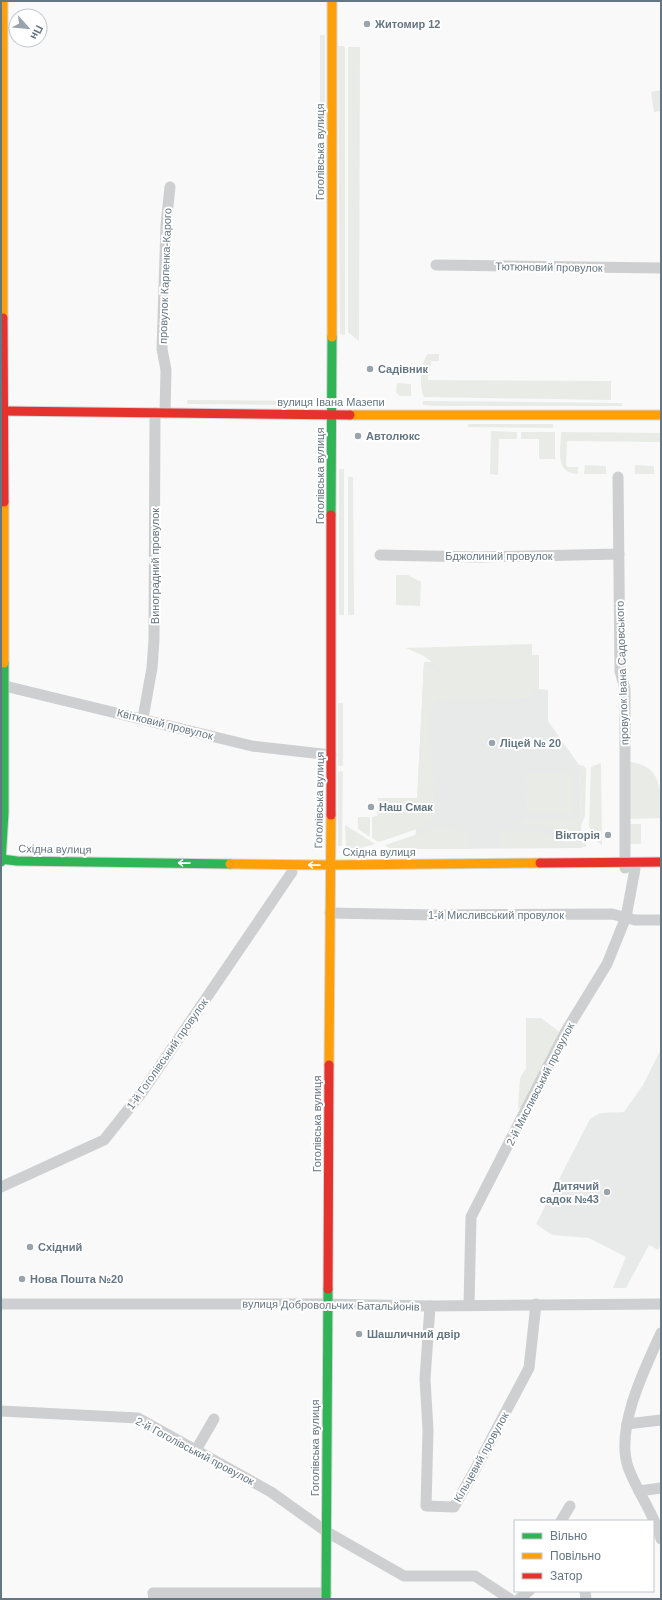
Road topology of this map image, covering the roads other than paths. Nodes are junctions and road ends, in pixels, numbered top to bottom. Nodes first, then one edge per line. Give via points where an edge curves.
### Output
1 (3, 1) edge
2 (332, 1) edge
3 (170, 187) dead end
4 (436, 265) dead end
5 (661, 268) edge
6 (2, 411) edge
7 (160, 413) junction
8 (332, 415) junction
9 (661, 415) edge
10 (618, 477) dead end
11 (619, 554) junction
12 (380, 555) dead end
13 (2, 685) edge
14 (143, 718) junction
15 (331, 756) junction
16 (1, 862) edge
17 (661, 862) edge
18 (628, 867) junction
19 (330, 868) junction
20 (661, 869) edge
21 (292, 872) junction
22 (330, 913) junction
23 (626, 917) junction
24 (661, 920) edge
25 (1, 1187) edge
26 (1, 1304) edge
27 (328, 1304) junction
28 (536, 1304) junction
29 (661, 1304) edge
30 (470, 1305) junction
31 (430, 1306) junction
32 (661, 1333) edge
33 (1, 1411) edge
34 (214, 1419) dead end
35 (661, 1420) edge
36 (627, 1424) junction
37 (196, 1450) junction
38 (661, 1488) edge
39 (639, 1491) junction
40 (570, 1506) dead end
41 (562, 1520) edge
42 (654, 1520) edge
43 (654, 1521) edge
44 (327, 1532) junction
45 (660, 1533) edge
46 (528, 1592) edge
47 (326, 1596) edge
48 (154, 1599) edge
49 (510, 1599) edge
50 (519, 1599) edge

1 - 6 street
2 - 8 street, Гоголівська вулиця
3 - 7 street, провулок Карпенка-Карого via 166,225 162,349 166,370
4 - 5 street, Тютюновий провулок
6 - 7 street, вулиця Івана Мазепи
6 - 13 street
7 - 8 street, вулиця Івана Мазепи
7 - 14 street, Виноградний провулок via 154,640
8 - 9 street, вулиця Івана Мазепи
8 - 15 street, Гоголівська вулиця
10 - 11 street, провулок Івана Садовського
11 - 12 street, Бджолиний провулок via 479,557
11 - 18 street, провулок Івана Садовського via 620,671 625,689
13 - 14 street, Квітковий провулок
13 - 16 street via 4,812
14 - 15 street, Квітковий провулок via 252,746
15 - 19 street, Гоголівська вулиця
19 -> 16 street, Східна вулиця
16 - 21 street, Східна вулиця
17 - 18 street, Східна вулиця
18 - 19 street, Східна вулиця
18 - 20 street, Східна вулиця
18 - 23 street, 2-й Мисливський провулок
19 - 21 street, Східна вулиця
19 - 22 street, Гоголівська вулиця
21 - 25 street, 1-й Гоголівський провулок via 142,1091 104,1140
22 - 23 street, 1-й Мисливський провулок via 612,914
22 - 27 street, Гоголівська вулиця
23 - 24 street, 1-й Мисливський провулок via 635,920
23 - 30 street, 2-й Мисливський провулок via 607,964 566,1031 471,1218
26 - 27 street, вулиця Добровольчих Батальйонів
27 - 31 street, вулиця Добровольчих Батальйонів
27 - 44 street, Гоголівська вулиця
28 - 29 street, вулиця Добровольчих Батальйонів
28 - 30 street, вулиця Добровольчих Батальйонів
28 - 31 street, Кільцевий провулок via 529,1368 454,1507 426,1506 428,1430 425,1379
30 - 31 street, вулиця Добровольчих Батальйонів
32 - 36 street via 644,1371
33 - 37 street, 2-й Гоголівський провулок via 138,1418
34 - 37 street
35 - 36 street
36 - 39 street via 625,1451 628,1466
37 - 44 street, 2-й Гоголівський провулок via 271,1492
38 - 39 street
39 - 42 street
40 - 41 street
43 - 45 street
44 - 47 street, Гоголівська вулиця
44 - 49 street, 2-й Гоголівський провулок via 404,1576 475,1576
46 - 50 street
47 - 48 street via 154,1593

